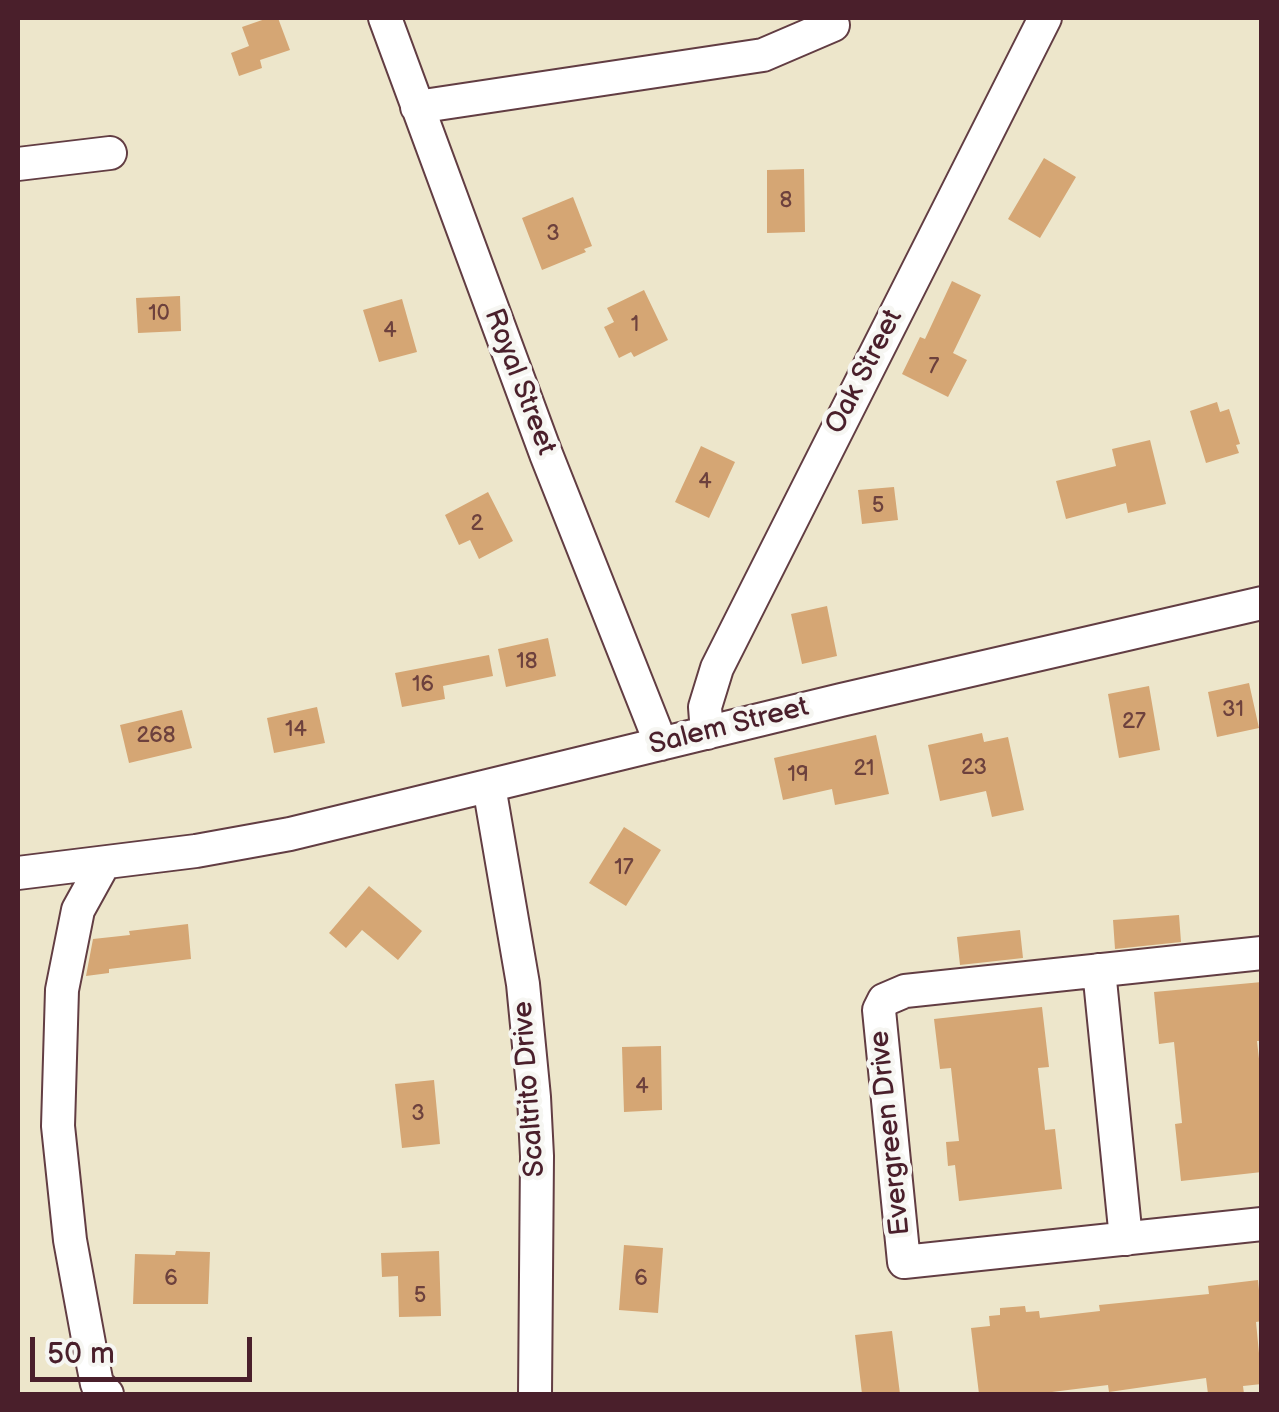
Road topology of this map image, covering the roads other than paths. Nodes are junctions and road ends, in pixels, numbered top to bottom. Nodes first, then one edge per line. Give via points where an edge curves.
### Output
1 (384, 18) edge
2 (1045, 18) edge
3 (833, 25) dead end
4 (417, 106) junction
5 (110, 153) dead end
6 (18, 164) edge
7 (1262, 603) edge
8 (707, 733) junction
9 (661, 744) junction
10 (489, 786) junction
11 (104, 863) junction
12 (18, 872) edge
13 (1262, 953) edge
14 (1099, 970) junction
15 (1262, 1224) edge
16 (1126, 1238) junction
17 (108, 1394) edge
18 (535, 1394) edge

1 - 4 street, Royal Street
2 - 8 street, Oak Street via 725,651 706,700
3 - 4 street via 763,54
4 - 9 street, Royal Street
5 - 6 street
7 - 8 street, Salem Street
8 - 9 street, Salem Street
9 - 10 street, Salem Street
10 - 11 street, Salem Street via 290,834
10 - 18 street, Scaltrito Drive via 534,1097
11 - 12 street, Salem Street
11 - 17 street via 78,910 62,990 58,1126 90,1349 97,1384
13 - 14 street, Evergreen Drive
14 - 16 street
14 - 16 street, Evergreen Drive via 905,990 884,1000 880,1021 902,1244 904,1262
15 - 16 street, Evergreen Drive

